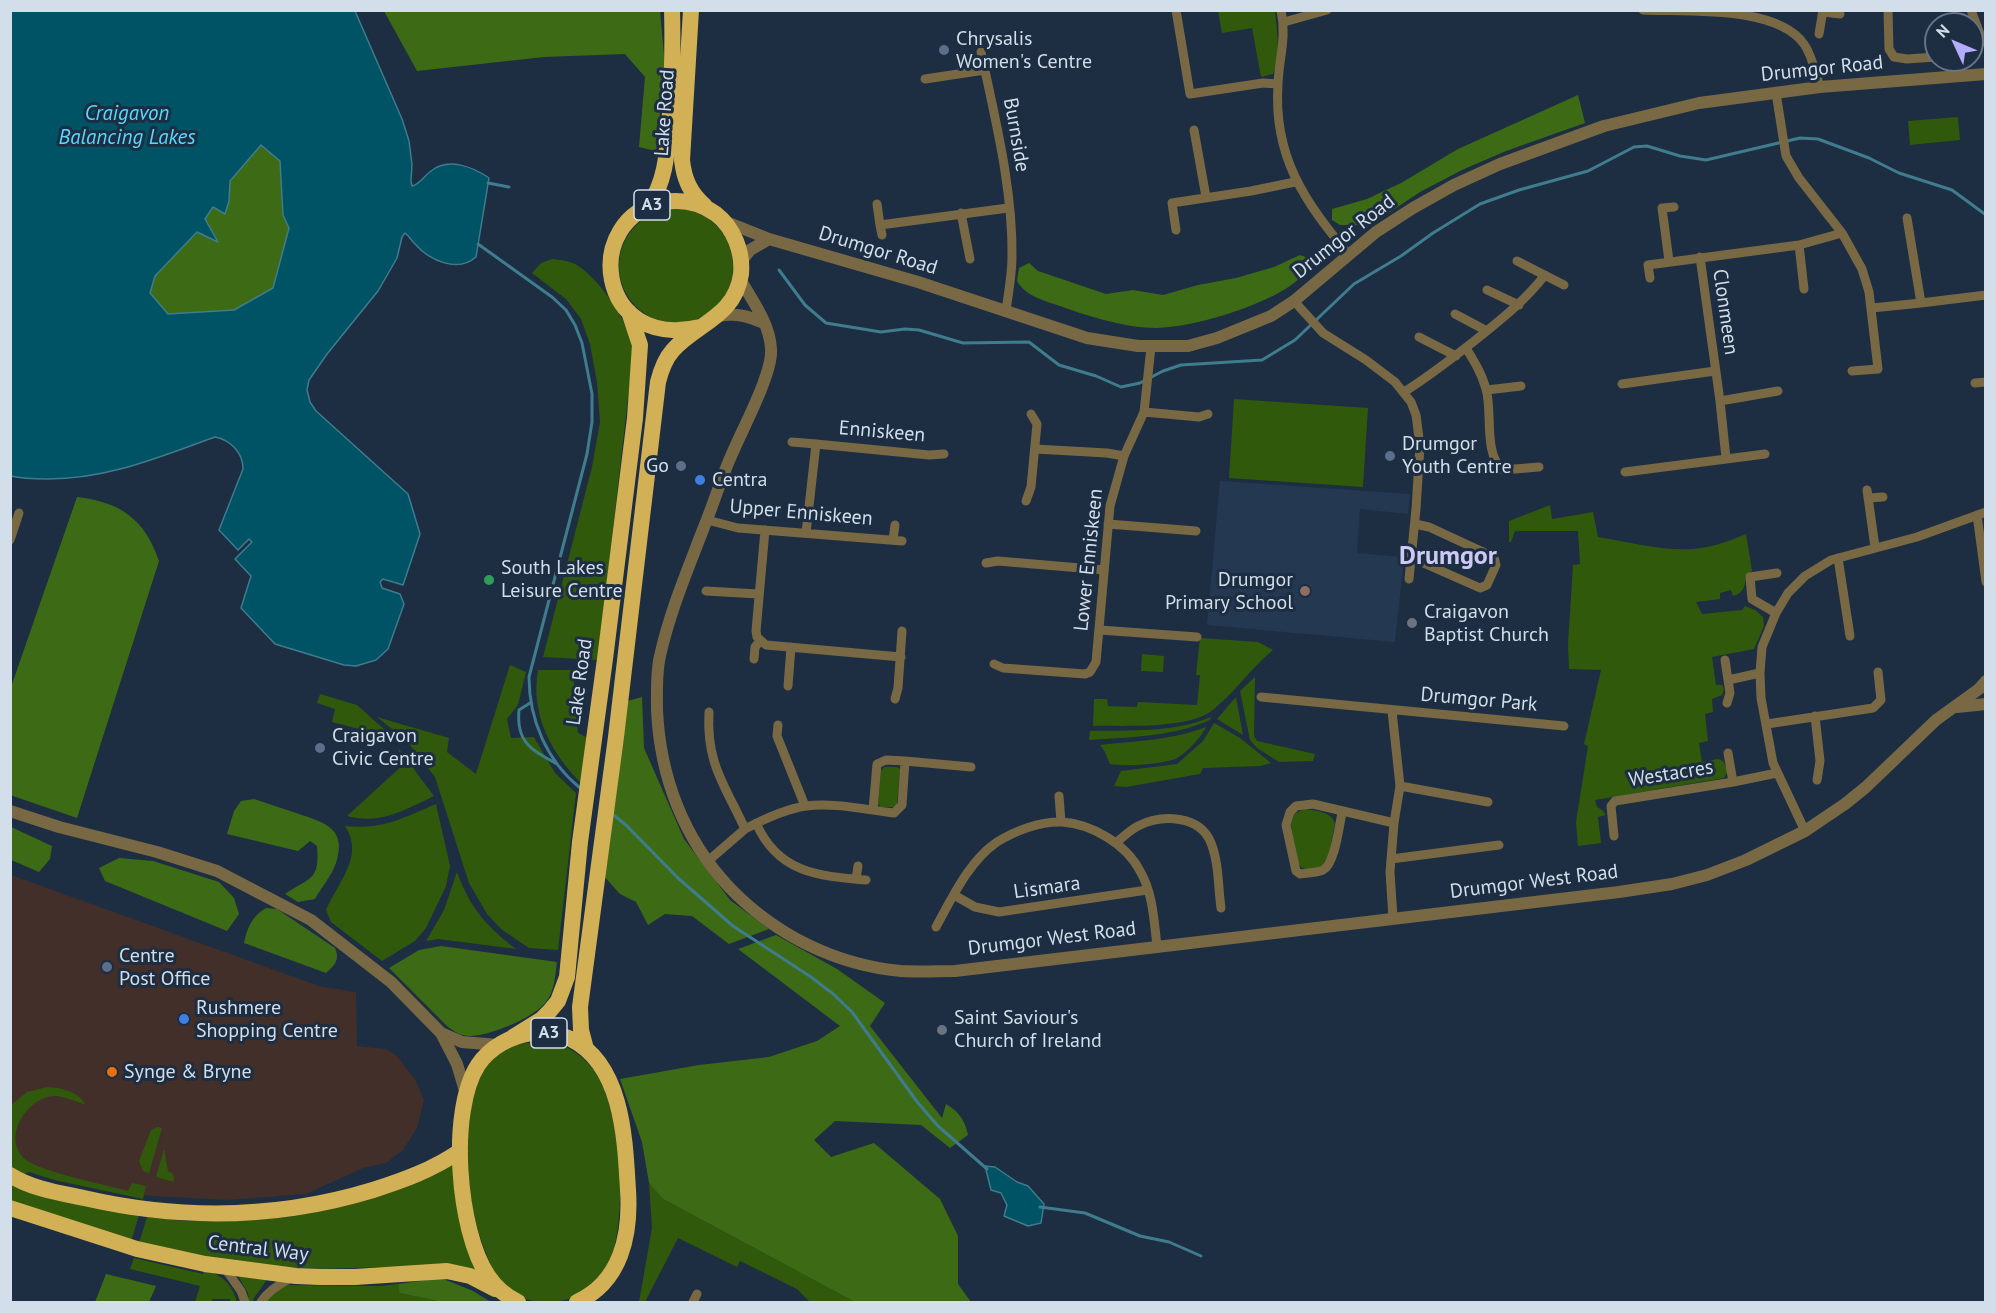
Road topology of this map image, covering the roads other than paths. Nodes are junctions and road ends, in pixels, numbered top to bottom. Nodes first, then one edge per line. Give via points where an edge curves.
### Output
1 (672, 10) edge
2 (691, 10) edge
3 (1176, 10) edge
4 (1281, 10) edge
5 (1327, 10) edge
6 (1643, 10) edge
7 (1888, 10) edge
8 (1823, 11) edge
9 (1749, 13) edge
10 (1840, 14) dead end
11 (1284, 22) junction
12 (1819, 34) dead end
13 (981, 52) dead end
14 (1924, 58) edge
15 (985, 70) junction
16 (1986, 74) edge
17 (925, 79) dead end
18 (1278, 84) junction
19 (1820, 87) junction
20 (1776, 93) junction
21 (1194, 130) dead end
22 (1295, 182) junction
23 (1206, 197) junction
24 (877, 204) dead end
25 (648, 207) junction
26 (1674, 207) dead end
27 (1008, 208) junction
28 (708, 209) junction
29 (961, 213) junction
30 (1907, 218) dead end
31 (723, 220) junction
32 (1176, 230) dead end
33 (1842, 233) junction
34 (769, 239) junction
35 (1799, 245) junction
36 (1348, 255) junction
37 (1700, 257) junction
38 (970, 259) dead end
39 (1517, 261) dead end
40 (1669, 261) junction
41 (740, 271) junction
42 (1545, 275) junction
43 (1650, 278) dead end
44 (1564, 285) dead end
45 (1804, 289) dead end
46 (1487, 290) dead end
47 (1986, 295) edge
48 (1294, 301) junction
49 (1921, 303) junction
50 (1519, 305) junction
51 (1872, 308) junction
52 (629, 312) junction
53 (1006, 312) junction
54 (1455, 314) dead end
55 (718, 316) junction
56 (764, 323) junction
57 (700, 327) junction
58 (1487, 331) junction
59 (1419, 337) dead end
60 (1151, 347) junction
61 (1466, 348) junction
62 (1456, 356) junction
63 (1852, 371) dead end
64 (1715, 372) junction
65 (1986, 382) edge
66 (1975, 383) dead end
67 (1622, 384) dead end
68 (1521, 386) dead end
69 (1487, 390) junction
70 (1778, 391) dead end
71 (1404, 392) junction
72 (1720, 400) junction
73 (1144, 412) junction
74 (1031, 414) dead end
75 (1208, 414) dead end
76 (792, 442) dead end
77 (816, 444) junction
78 (1035, 449) junction
79 (944, 454) dead end
80 (1765, 454) dead end
81 (1124, 456) junction
82 (1726, 458) junction
83 (1539, 467) dead end
84 (1625, 472) dead end
85 (1883, 497) dead end
86 (1026, 501) dead end
87 (19, 513) dead end
88 (1982, 514) edge
89 (707, 520) junction
90 (1108, 524) junction
91 (1415, 524) junction
92 (895, 525) dead end
93 (1190, 527) dead end
94 (765, 530) junction
95 (806, 532) junction
96 (10, 540) edge
97 (1875, 548) junction
98 (1412, 558) junction
99 (1838, 558) junction
100 (986, 563) dead end
101 (1104, 570) junction
102 (1777, 573) dead end
103 (1409, 579) dead end
104 (1986, 582) edge
105 (706, 591) dead end
106 (758, 594) junction
107 (1776, 613) junction
108 (1100, 630) junction
109 (902, 631) dead end
110 (1850, 636) dead end
111 (1197, 637) dead end
112 (760, 641) junction
113 (791, 647) junction
114 (901, 657) junction
115 (754, 659) dead end
116 (1725, 660) dead end
117 (994, 664) dead end
118 (1878, 672) dead end
119 (1760, 674) junction
120 (1728, 680) junction
121 (1986, 681) edge
122 (788, 686) dead end
123 (1261, 698) dead end
124 (895, 699) dead end
125 (1726, 703) dead end
126 (1986, 704) edge
127 (1392, 711) junction
128 (1948, 711) junction
129 (709, 712) dead end
130 (1815, 716) junction
131 (1767, 723) junction
132 (778, 725) dead end
133 (1564, 726) dead end
134 (1728, 753) dead end
135 (905, 761) junction
136 (971, 767) dead end
137 (1777, 772) junction
138 (1817, 780) dead end
139 (1733, 782) junction
140 (1400, 786) junction
141 (1059, 796) dead end
142 (1488, 802) dead end
143 (805, 806) junction
144 (873, 810) junction
145 (10, 812) edge
146 (1342, 813) junction
147 (1061, 822) junction
148 (756, 823) junction
149 (1394, 823) junction
150 (745, 829) junction
151 (1805, 831) junction
152 (1614, 836) dead end
153 (1116, 843) junction
154 (1499, 845) dead end
155 (1391, 859) junction
156 (708, 861) junction
157 (858, 866) dead end
158 (1147, 890) junction
159 (954, 895) junction
160 (1221, 908) dead end
161 (1393, 918) junction
162 (936, 927) dead end
163 (1157, 946) junction
164 (441, 1033) junction
165 (513, 1037) junction
166 (498, 1045) junction
167 (586, 1049) junction
168 (466, 1095) junction
169 (460, 1151) junction
170 (10, 1175) edge
171 (10, 1208) edge
172 (224, 1267) junction
173 (296, 1276) junction
174 (511, 1299) edge
175 (245, 1302) edge
176 (261, 1302) edge
177 (577, 1302) edge

1 - 25 highway, Lake Road / A3 via 667,155 661,184
2 - 28 highway, Lake Road / A3 via 683,174 696,198
3 - 18 street via 1190,94 1263,82
4 - 11 street
5 - 11 street
6 - 9 street
7 - 14 street via 1889,49 1894,57
8 - 10 street
8 - 12 street
9 - 19 street via 1780,25 1802,42 1810,53
11 - 18 street
13 - 15 street, Burnside
15 - 17 street
15 - 27 street, Burnside
16 - 19 street, Drumgor Road
18 - 22 street via 1281,134
19 - 20 street, Drumgor Road
20 - 33 street via 1786,156
20 - 36 street, Drumgor Road via 1661,111 1549,144 1454,185 1395,220
21 - 23 street
22 - 23 street
22 - 36 street
23 - 32 street via 1172,203
24 - 29 street via 881,230
25 - 28 highway, A3 via 683,201
25 - 52 highway, A3 via 627,223 612,251 614,290
26 - 40 street via 1662,208
27 - 29 street
27 - 53 street, Burnside via 1012,259
28 - 31 highway, A3
29 - 38 street
30 - 49 street
31 - 34 street, Drumgor Road
31 - 41 highway, A3 via 735,240
33 - 35 street, Clonmeen
33 - 51 street via 1862,269
34 - 41 street via 750,250
34 - 53 street, Drumgor Road
35 - 37 street, Clonmeen
35 - 45 street
36 - 48 street, Drumgor Road
37 - 40 street, Clonmeen
37 - 64 street, Clonmeen
39 - 42 street
40 - 43 street, Clonmeen via 1648,265
41 - 55 highway, A3 via 730,303
41 - 56 street, Drumgor West Road
42 - 44 street
42 - 50 street
46 - 50 street
47 - 49 street
48 - 60 street, Drumgor Road via 1271,316 1217,338 1188,346
48 - 71 street via 1323,333 1366,360
49 - 51 street
50 - 58 street
51 - 63 street via 1878,369
52 - 57 highway, A3 via 644,324 662,330 681,332
52 - 165 highway, Lake Road / A3 via 640,345 635,418 567,977 558,1001 542,1019
53 - 60 street, Drumgor Road via 1087,338
54 - 58 street
55 - 56 street via 748,316
55 - 57 highway, A3
56 - 89 street, Drumgor West Road via 771,347 770,364
57 - 167 highway, Lake Road / A3 via 672,351 658,382 580,1007
58 - 61 street
59 - 62 street
60 - 73 street, Lower Enniskeen
61 - 62 street
61 - 69 street
62 - 71 street
64 - 67 street, Clonmeen
64 - 72 street, Clonmeen
65 - 66 street
68 - 69 street
69 - 83 street via 1494,461 1503,470
70 - 72 street
71 - 91 street via 1419,430
72 - 82 street, Clonmeen
73 - 75 street via 1199,417
73 - 81 street, Lower Enniskeen
74 - 78 street via 1037,424
76 - 77 street, Enniskeen
77 - 79 street, Enniskeen
77 - 95 street, Enniskeen
78 - 81 street
78 - 86 street
80 - 82 street
81 - 90 street, Lower Enniskeen
82 - 84 street
85 - 97 street via 1868,494
87 - 96 street
88 - 97 street
88 - 104 street
89 - 94 street, Upper Enniskeen
89 - 156 street, Drumgor West Road via 674,609 657,680 658,721 667,780 685,824
90 - 93 street
90 - 101 street, Lower Enniskeen
91 - 98 street
91 - 98 street via 1494,557 1496,565 1487,585 1480,588
92 - 95 street, Upper Enniskeen via 898,540
94 - 95 street, Upper Enniskeen
94 - 106 street
97 - 99 street
98 - 103 street
99 - 107 street via 1805,576
99 - 110 street
100 - 101 street
101 - 108 street, Lower Enniskeen
102 - 107 street via 1750,577 1752,599
105 - 106 street
106 - 112 street via 756,631
107 - 119 street via 1762,647
108 - 111 street
108 - 117 street, Lower Enniskeen via 1091,677
109 - 114 street
112 - 113 street
112 - 115 street
113 - 114 street
113 - 122 street
114 - 124 street
116 - 120 street
118 - 130 street via 1881,700 1873,708
119 - 120 street
119 - 131 street
120 - 125 street via 1730,693
121 - 128 street, Drumgor West Road
123 - 127 street, Drumgor Park
126 - 128 street, Drumgor West Road via 1961,705
127 - 133 street, Drumgor Park
127 - 140 street, Drumgor Park
128 - 151 street, Drumgor West Road via 1866,787
129 - 150 street via 713,761
130 - 131 street
130 - 138 street via 1820,761
131 - 137 street via 1768,744
132 - 143 street via 777,736
134 - 139 street, Westacres
135 - 136 street
135 - 144 street via 886,759 877,764
135 - 144 street via 902,805 894,813
137 - 139 street, Westacres
137 - 151 street
139 - 152 street, Westacres via 1615,801 1611,806
140 - 142 street
140 - 149 street, Drumgor Park
141 - 147 street
143 - 144 street
143 - 148 street
145 - 164 street via 218,871 283,903 332,934 391,982
146 - 146 street via 1313,804 1296,806 1290,812 1286,825 1293,867 1300,874 1328,867
146 - 149 street
147 - 153 street via 1093,831
147 - 159 street via 1018,831 996,843
148 - 150 street
148 - 157 street via 774,851 798,869 861,880
149 - 155 street, Drumgor Park
150 - 156 street
151 - 161 street, Drumgor West Road via 1746,860 1672,884
153 - 158 street via 1142,873
153 - 160 street via 1149,821 1174,818 1194,824 1211,843
154 - 155 street
155 - 161 street, Drumgor Park
156 - 163 street, Drumgor West Road via 734,892 767,921 836,957 879,967 955,971
158 - 159 street, Lismara via 999,912 975,907
158 - 163 street
159 - 162 street
161 - 163 street, Drumgor West Road
164 - 166 street via 462,1042
164 - 168 street via 457,1064
165 - 166 highway, A3
165 - 167 highway, A3 via 553,1033
166 - 168 highway, A3 via 478,1064
167 - 177 highway, A3 via 603,1070 614,1095 625,1146 629,1199 624,1239 614,1270 599,1289
168 - 169 highway, A3
169 - 170 highway, Central Way via 410,1178 355,1196 302,1208 241,1214 204,1215 121,1207 45,1189
169 - 174 highway, A3 via 464,1202 473,1242 483,1269
171 - 172 highway, Central Way / A3 via 137,1249
172 - 173 highway, Central Way / A3
172 - 175 street via 242,1291
173 - 174 highway, Central Way / A3 via 447,1272 470,1276
173 - 176 street via 280,1284

